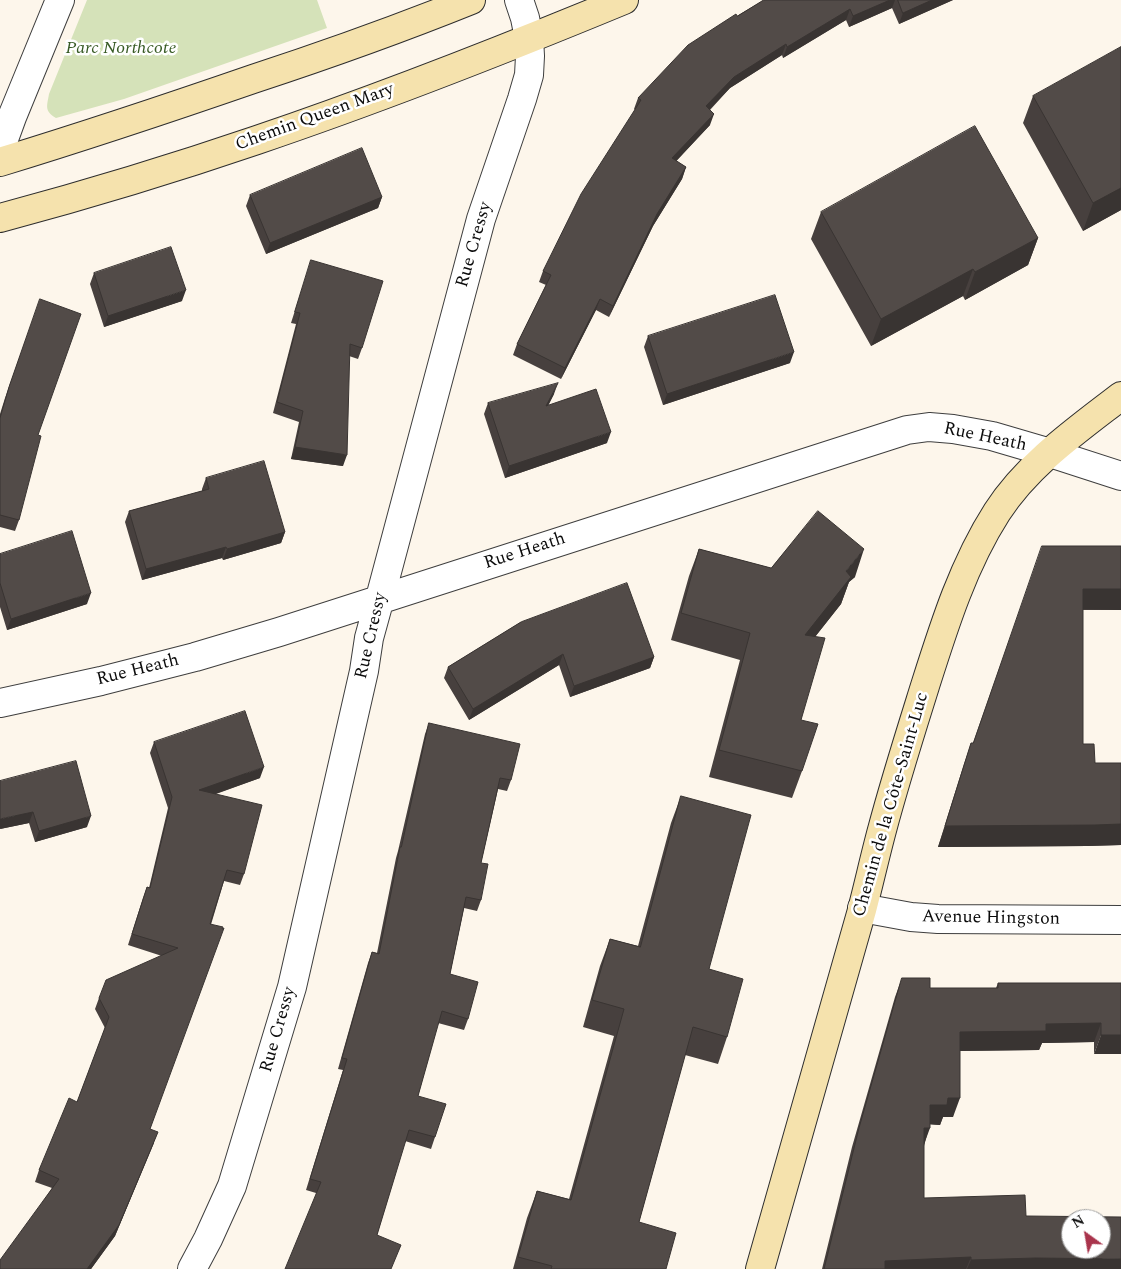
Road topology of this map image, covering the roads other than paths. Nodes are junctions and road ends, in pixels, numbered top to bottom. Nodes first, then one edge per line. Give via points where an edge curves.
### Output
1 (60, 0) edge
2 (471, 0) edge
3 (520, 0) edge
4 (624, 0) edge
5 (529, 38) junction
6 (0, 150) edge
7 (0, 162) edge
8 (0, 218) edge
9 (1121, 396) edge
10 (1050, 453) junction
11 (1121, 476) edge
12 (380, 598) junction
13 (0, 703) edge
14 (862, 908) junction
15 (1121, 920) edge
16 (192, 1269) edge
17 (760, 1269) edge

1 - 6 street
2 - 7 street via 314,59
3 - 5 street, Rue Cressy
4 - 5 street, Chemin Queen Mary
5 - 8 street, Chemin Queen Mary via 258,140
5 - 12 street, Rue Cressy via 529,75 481,218
9 - 10 street, Chemin de la Côte-Saint-Luc
10 - 11 street, Rue Heath
10 - 12 street, Rue Heath via 992,436 952,429 929,427 907,430
10 - 14 street, Chemin de la Côte-Saint-Luc via 998,510 956,593 908,741
12 - 13 street, Rue Heath via 195,657
12 - 16 street, Rue Cressy via 292,988 232,1186
14 - 15 street, Avenue Hingston via 938,919
14 - 17 street, Chemin de la Côte-Saint-Luc

